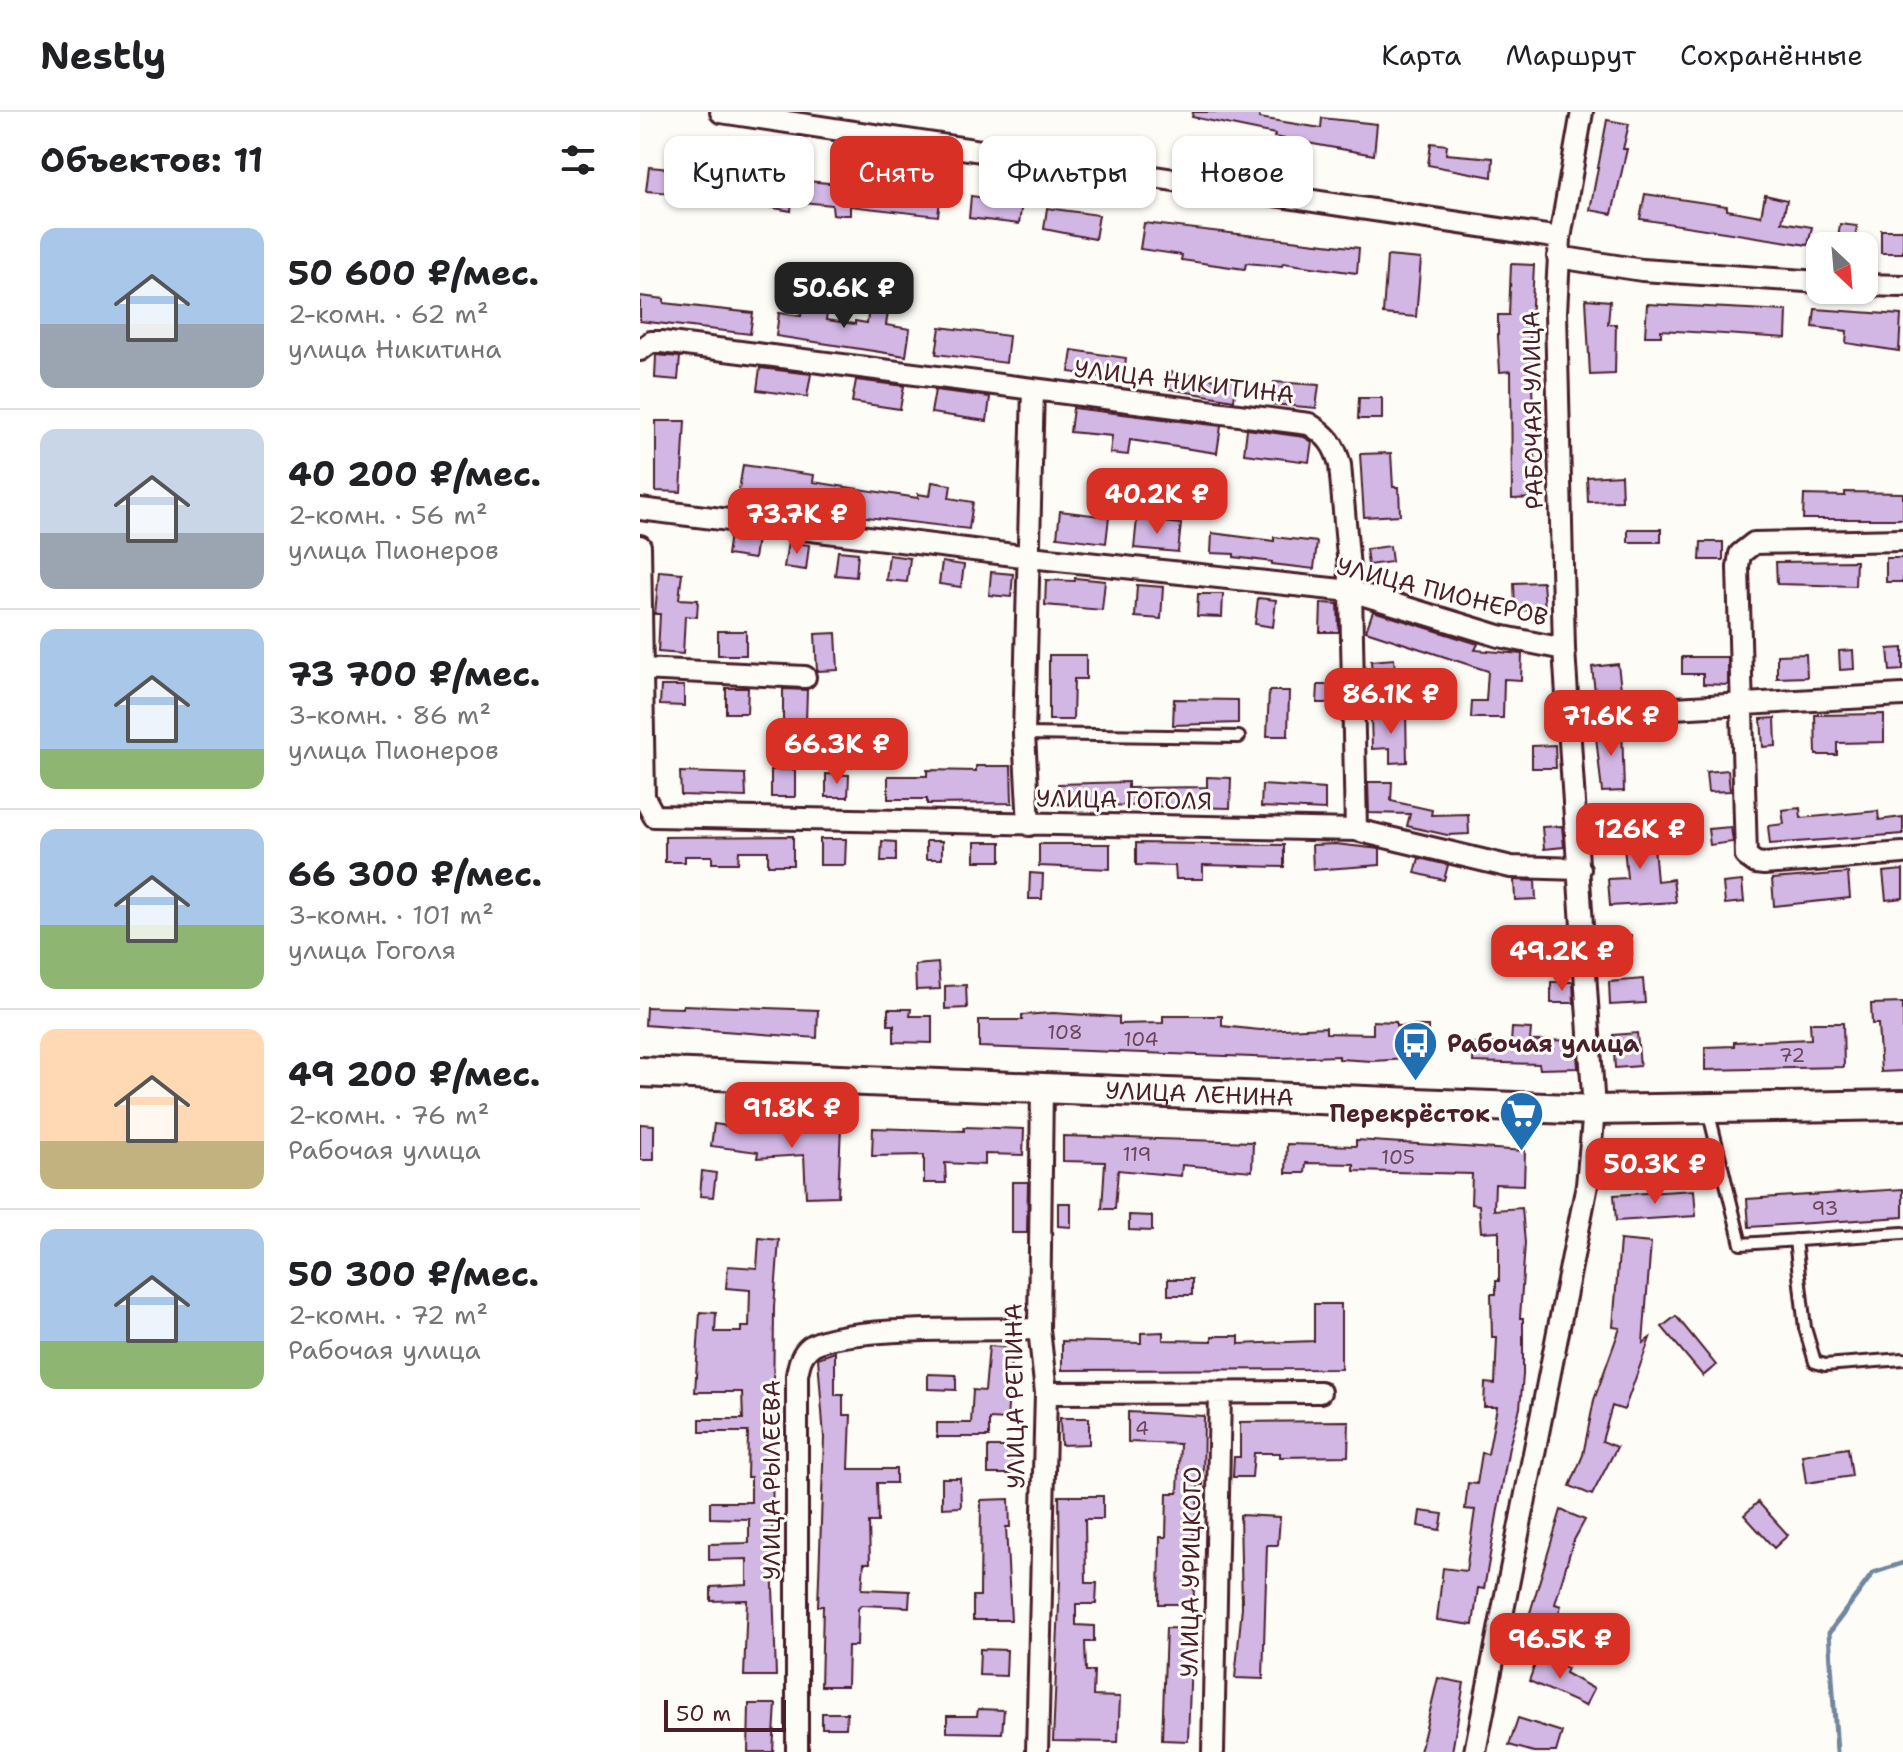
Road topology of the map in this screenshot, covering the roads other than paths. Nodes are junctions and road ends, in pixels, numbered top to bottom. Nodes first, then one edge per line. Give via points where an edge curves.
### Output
1 (721, 112) edge
2 (1582, 112) edge
3 (1559, 247) junction
4 (1806, 281) edge
5 (1878, 285) edge
6 (1903, 286) edge
7 (640, 350) edge
8 (1033, 389) junction
9 (640, 509) edge
10 (1903, 540) edge
11 (640, 546) edge
12 (1030, 557) junction
13 (1351, 591) junction
14 (1564, 649) junction
15 (642, 669) junction
16 (805, 677) dead end
17 (1903, 695) edge
18 (1741, 705) junction
19 (1568, 714) junction
20 (1024, 734) junction
21 (1239, 737) dead end
22 (1029, 825) junction
23 (1356, 830) junction
24 (1903, 853) edge
25 (1580, 869) junction
26 (640, 1072) edge
27 (1042, 1087) junction
28 (1902, 1107) edge
29 (1707, 1108) junction
30 (1594, 1110) junction
31 (1903, 1233) edge
32 (1795, 1240) junction
33 (1039, 1329) junction
34 (1903, 1359) edge
35 (1320, 1392) dead end
36 (1046, 1393) junction
37 (1220, 1393) junction
38 (797, 1752) edge
39 (1037, 1752) edge
40 (1213, 1752) edge
41 (1475, 1752) edge

1 - 3 street
2 - 3 street, РАБОЧАЯ УЛИЦА
3 - 4 street via 1642,270
3 - 14 street, РАБОЧАЯ УЛИЦА
5 - 6 street
7 - 8 street, УЛИЦА НИКИТИНА via 662,342
8 - 12 street
8 - 13 street, УЛИЦА НИКИТИНА via 1309,424 1321,431 1340,465
9 - 12 street, УЛИЦА ПИОНЕРОВ
10 - 18 street via 1746,547 1738,567
11 - 15 street
12 - 13 street, УЛИЦА ПИОНЕРОВ
12 - 20 street
13 - 14 street, УЛИЦА ПИОНЕРОВ via 1499,636
13 - 23 street, УЛИЦА НИКИТИНА
14 - 19 street, РАБОЧАЯ УЛИЦА
15 - 16 street
15 - 22 street, УЛИЦА ГОГОЛЯ via 645,804 654,816
17 - 18 street
18 - 19 street
18 - 24 street via 1749,860 1764,864
19 - 25 street, РАБОЧАЯ УЛИЦА
20 - 21 lane
20 - 22 street
22 - 23 street, УЛИЦА ГОГОЛЯ
23 - 25 street, УЛИЦА ГОГОЛЯ via 1511,867
25 - 30 street, РАБОЧАЯ УЛИЦА
26 - 27 street, УЛИЦА ЛЕНИНА
27 - 30 street, УЛИЦА ЛЕНИНА
27 - 33 street, УЛИЦА РЕПИНА
28 - 29 street, УЛИЦА ЛЕНИНА
29 - 30 street, УЛИЦА ЛЕНИНА
29 - 32 lane via 1741,1244
30 - 41 street, РАБОЧАЯ УЛИЦА via 1587,1185
31 - 32 lane
32 - 34 lane via 1805,1328 1815,1362
33 - 36 street, УЛИЦА РЕПИНА
33 - 38 street, УЛИЦА РЫЛЕЕВА via 853,1335 810,1346 800,1359
35 - 37 street
36 - 37 street
36 - 39 street, УЛИЦА РЕПИНА
37 - 40 street, УЛИЦА УРИЦКОГО

